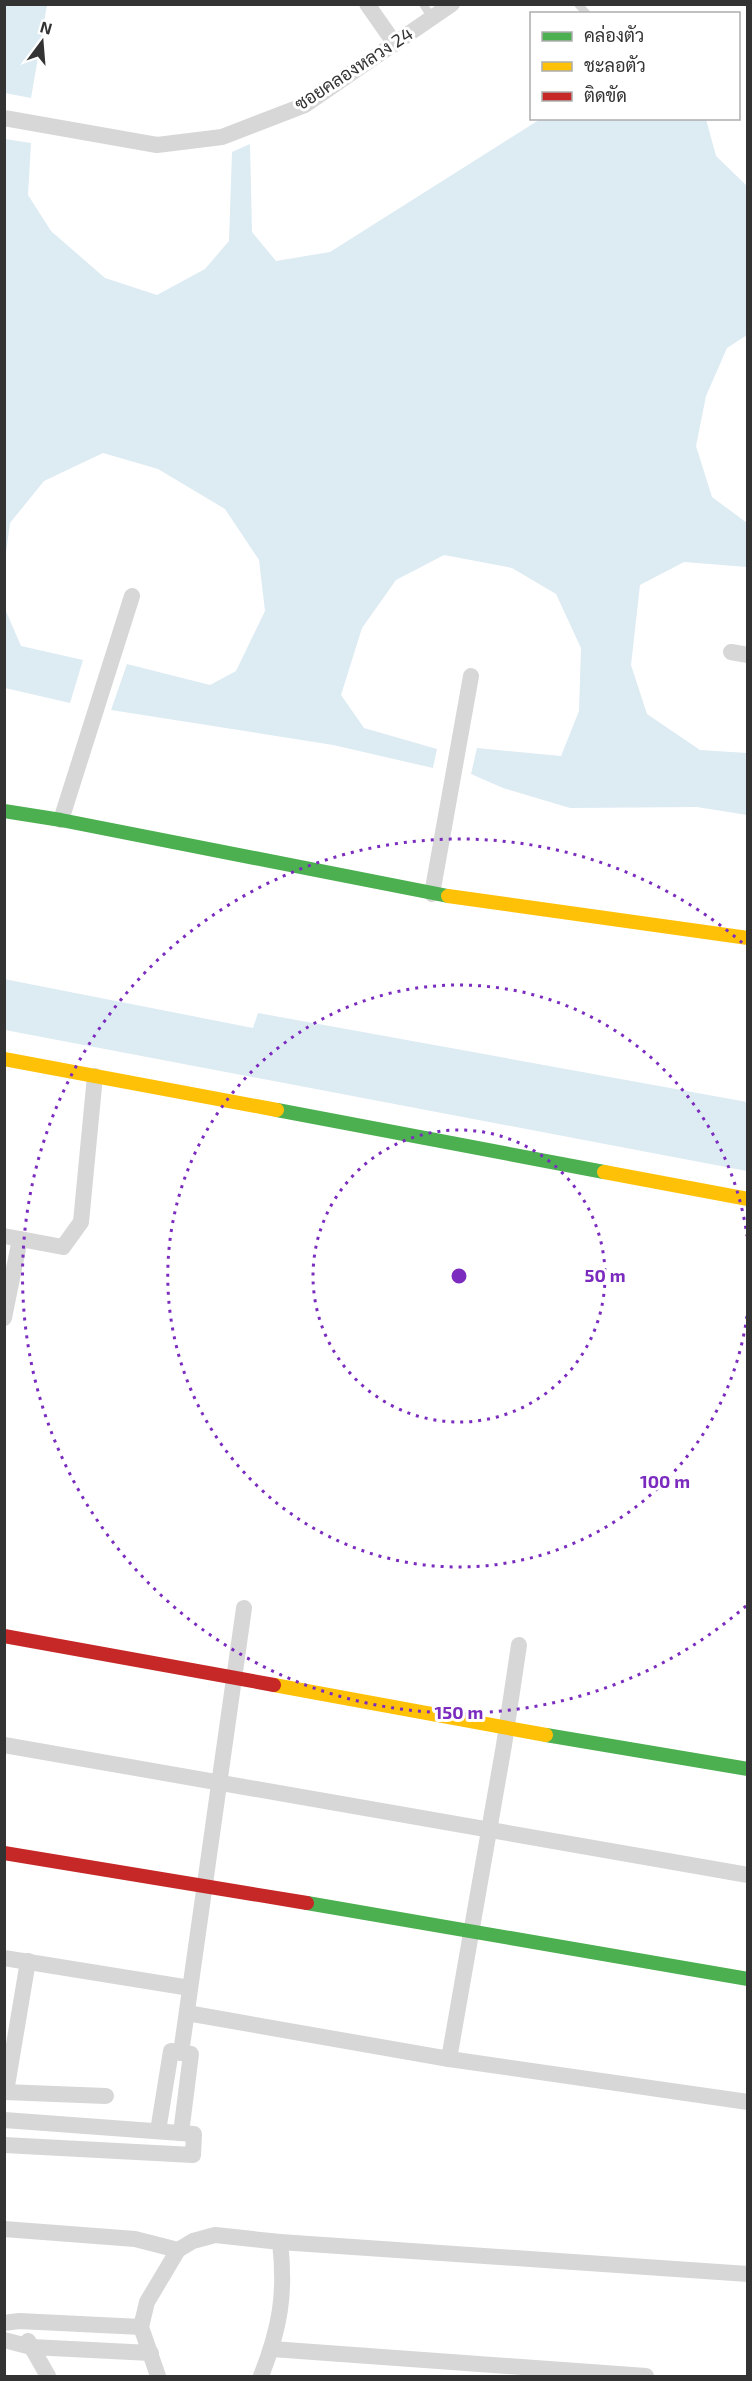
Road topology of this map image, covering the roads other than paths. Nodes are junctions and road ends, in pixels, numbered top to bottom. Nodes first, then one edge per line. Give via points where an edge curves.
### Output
1 (367, 4) edge
2 (452, 4) edge
3 (428, 11) edge
4 (394, 44) junction
5 (4, 118) edge
6 (132, 596) dead end
7 (471, 676) dead end
8 (4, 811) edge
9 (60, 820) junction
10 (432, 894) junction
11 (747, 938) edge
12 (4, 1059) edge
13 (95, 1076) junction
14 (747, 1199) edge
15 (12, 1238) edge
16 (4, 1318) edge
17 (244, 1608) dead end
18 (4, 1636) edge
19 (519, 1646) dead end
20 (234, 1677) junction
21 (507, 1728) junction
22 (4, 1745) edge
23 (747, 1769) edge
24 (219, 1783) junction
25 (489, 1830) junction
26 (4, 1853) edge
27 (747, 1875) edge
28 (205, 1887) junction
29 (472, 1930) junction
30 (4, 1958) edge
31 (28, 1962) junction
32 (747, 1979) edge
33 (190, 1988) junction
34 (187, 2013) junction
35 (181, 2053) junction
36 (449, 2059) junction
37 (5, 2092) edge
38 (106, 2097) dead end
39 (747, 2102) edge
40 (4, 2120) edge
41 (158, 2131) junction
42 (181, 2133) junction
43 (4, 2145) edge
44 (4, 2229) edge
45 (280, 2242) junction
46 (178, 2250) junction
47 (747, 2274) edge
48 (11, 2322) edge
49 (141, 2327) junction
50 (4, 2340) edge
51 (31, 2347) junction
52 (272, 2349) junction
53 (151, 2353) junction
54 (48, 2376) edge
55 (158, 2376) edge
56 (261, 2376) edge
57 (646, 2376) edge

1 - 4 street
2 - 3 street, ซอยคลองหลวง 24
3 - 4 street, ซอยคลองหลวง 24
4 - 5 street, ซอยคลองหลวง 24 via 305,105 222,137 157,145
6 - 9 street
7 - 10 street
8 - 9 street
9 - 10 street
10 - 11 street
12 - 13 street
13 - 14 street
13 - 15 street via 81,1222 63,1247
15 - 16 street
17 - 20 street
18 - 20 street
19 - 21 street
20 - 21 street
20 - 24 street
21 - 23 street
21 - 25 street
22 - 24 street
24 - 25 street
24 - 28 street
25 - 27 street
25 - 29 street
26 - 28 street
28 - 29 street
28 - 33 street
29 - 32 street
29 - 36 street
30 - 31 street
31 - 33 street
31 - 37 street
33 - 34 street
34 - 35 street
34 - 36 street
35 - 41 street via 171,2051
35 - 42 street via 191,2054
36 - 39 street
37 - 38 street
40 - 41 street
41 - 42 street
42 - 43 street via 194,2134 193,2155
44 - 46 street via 135,2239
45 - 46 street via 215,2235
45 - 47 street
45 - 52 street via 284,2277
46 - 49 street via 147,2302
48 - 49 street
48 - 51 street
49 - 53 street
50 - 51 street
51 - 53 street
51 - 54 street
52 - 56 street
52 - 57 street
53 - 55 street

